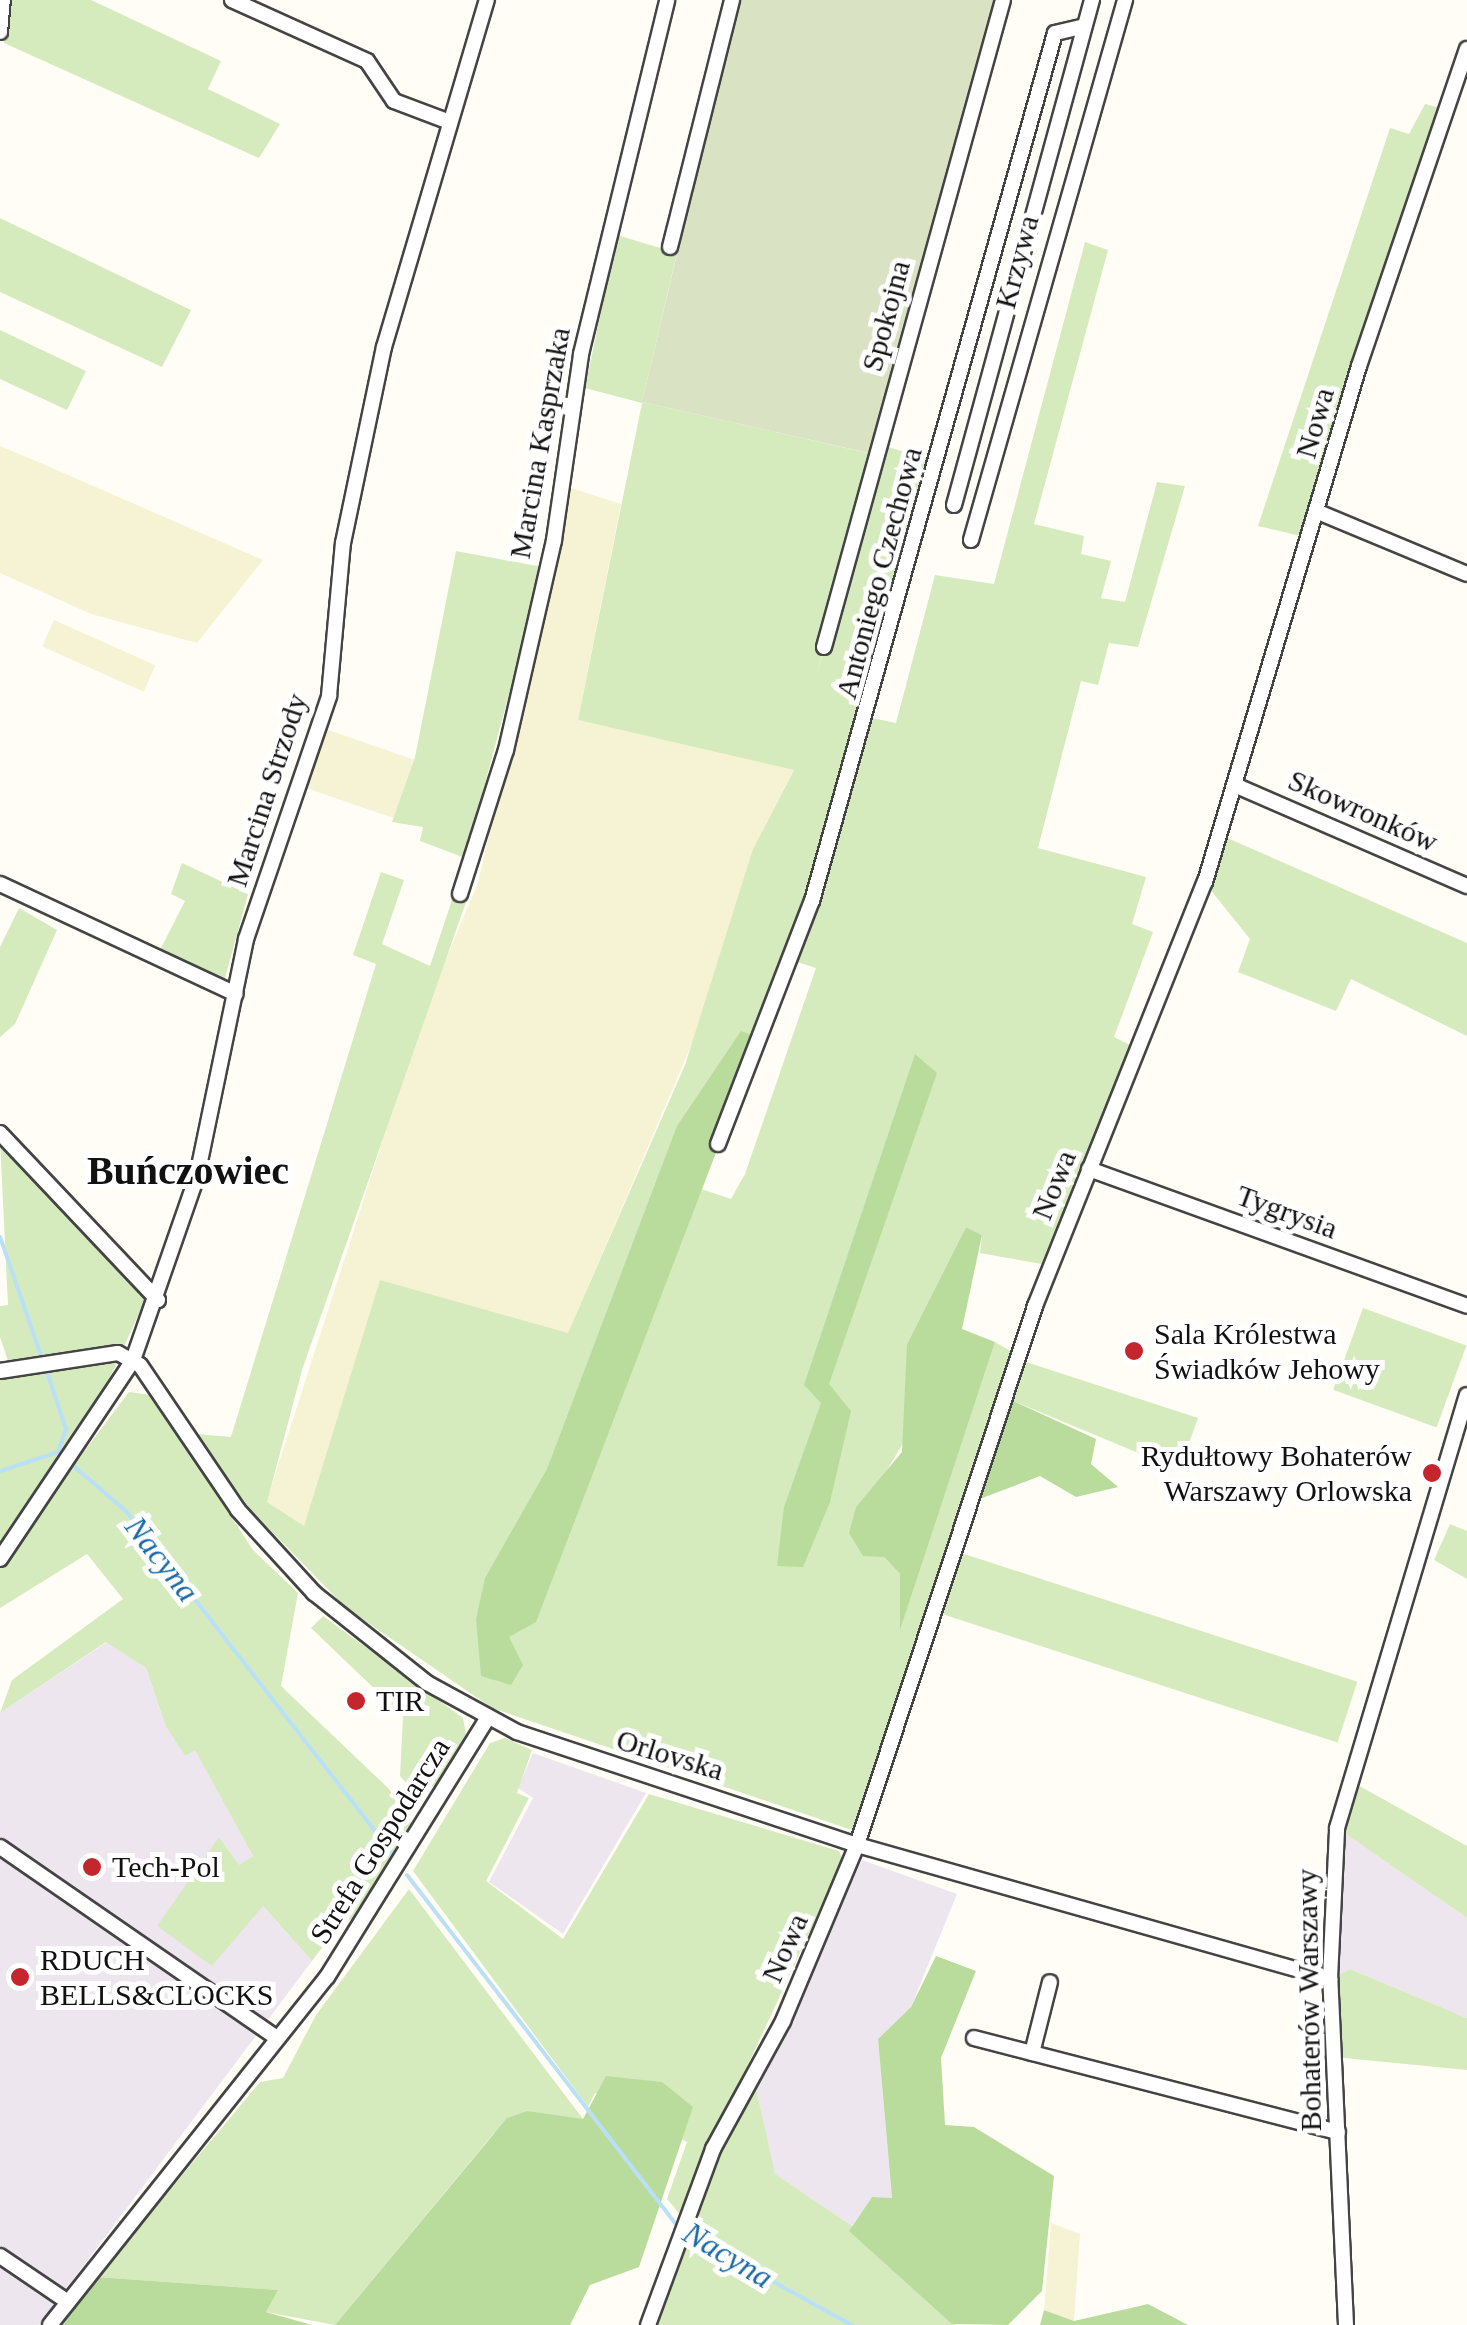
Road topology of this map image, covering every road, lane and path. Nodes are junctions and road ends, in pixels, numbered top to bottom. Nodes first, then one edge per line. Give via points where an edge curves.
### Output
1 (3, 0) edge
2 (232, 0) edge
3 (487, 0) edge
4 (667, 0) edge
5 (732, 0) edge
6 (1003, 0) edge
7 (1092, 0) edge
8 (1125, 0) edge
9 (1082, 27) junction
10 (0, 32) edge
11 (1467, 49) edge
12 (447, 121) junction
13 (670, 248) dead end
14 (954, 505) dead end
15 (1318, 512) junction
16 (971, 540) dead end
17 (1467, 574) edge
18 (824, 647) dead end
19 (1237, 786) junction
20 (0, 884) edge
21 (1467, 886) edge
22 (460, 894) dead end
23 (236, 994) junction
24 (0, 1133) edge
25 (718, 1144) dead end
26 (1089, 1169) junction
27 (158, 1300) junction
28 (1467, 1306) edge
29 (133, 1360) junction
30 (0, 1370) edge
31 (1467, 1394) edge
32 (0, 1559) edge
33 (488, 1716) junction
34 (857, 1845) junction
35 (0, 1847) edge
36 (1330, 1979) junction
37 (1050, 1982) dead end
38 (277, 2038) junction
39 (974, 2038) dead end
40 (1032, 2053) junction
41 (1338, 2132) junction
42 (0, 2256) edge
43 (68, 2302) junction
44 (50, 2325) edge
45 (648, 2325) edge
46 (1346, 2325) edge

1 - 10 street
2 - 12 street via 367,62 394,100
3 - 12 street, Marcina Strzody
4 - 22 street, Marcina Kasprzaka via 581,354 554,540 506,750
5 - 13 street
6 - 18 street, Spokojna
7 - 9 street, Antoniego Czechowa
8 - 16 street, Krzywa
9 - 14 street, Antoniego Czechowa
9 - 25 street, Antoniego Czechowa via 1054,33 812,901
11 - 15 street, Nowa
12 - 23 street, Marcina Strzody via 343,543 329,696
15 - 17 street
15 - 19 street, Nowa
19 - 21 street, Skowronków
19 - 26 street, Nowa
20 - 23 street
23 - 27 street, Marcina Strzody via 198,1176
24 - 27 street
26 - 28 street, Tygrysia
26 - 34 street, Nowa via 961,1512
27 - 29 street, Marcina Strzody
29 - 30 street via 42,1361
29 - 32 street, Marcina Strzody via 77,1454
29 - 33 street, Orlovska via 238,1510 303,1583 383,1651
31 - 36 street, Bohaterów Warszawy via 1349,1767 1329,1897
33 - 34 street, Orlovska via 579,1756
33 - 38 street, Strefa Gospodarcza via 417,1841
34 - 36 street, Orlovska
34 - 45 street, Nowa via 680,2229
35 - 38 street
36 - 41 street, Bohaterów Warszawy
37 - 40 street
38 - 43 street, Strefa Gospodarcza
39 - 40 street
40 - 41 street
41 - 46 street, Bohaterów Warszawy
42 - 43 street
43 - 44 street, Strefa Gospodarcza

